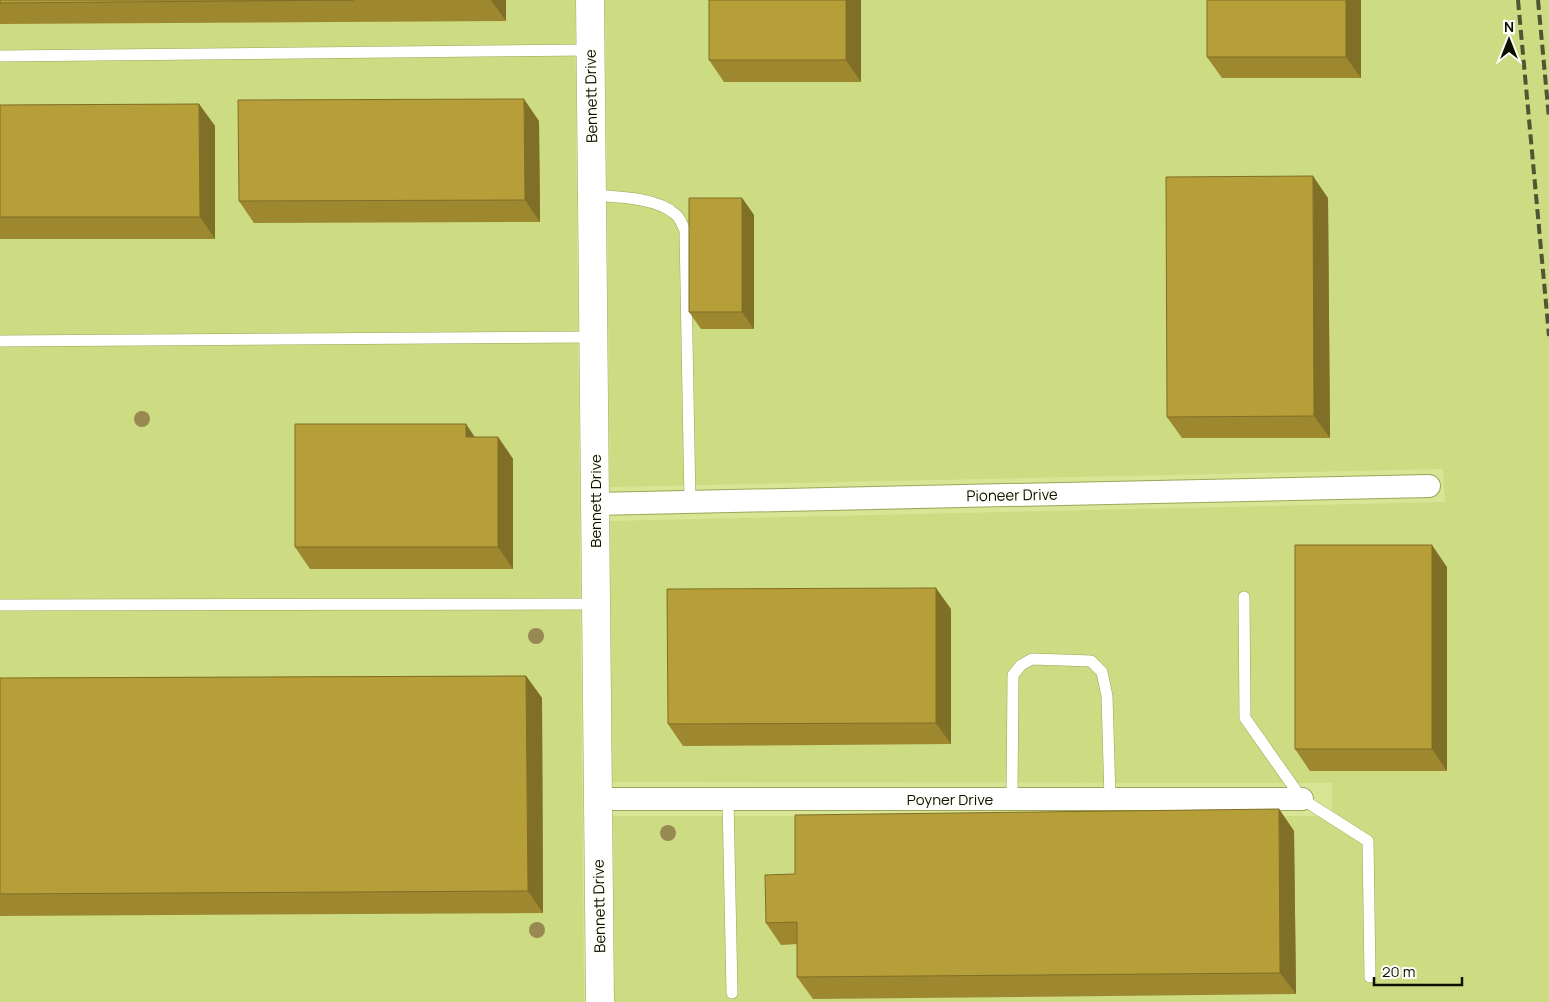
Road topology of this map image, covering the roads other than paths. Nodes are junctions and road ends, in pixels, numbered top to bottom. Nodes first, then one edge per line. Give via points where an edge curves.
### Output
1 (590, 0) edge
2 (590, 50) junction
3 (0, 56) edge
4 (592, 195) junction
5 (594, 336) junction
6 (0, 340) edge
7 (1429, 486) dead end
8 (690, 502) junction
9 (595, 504) junction
10 (1244, 597) dead end
11 (596, 604) junction
12 (0, 605) edge
13 (597, 800) junction
14 (728, 800) junction
15 (1012, 800) junction
16 (1110, 800) junction
17 (1302, 800) junction
18 (1370, 977) dead end
19 (732, 993) dead end
20 (600, 1002) edge

1 - 2 street, Bennett Drive
2 - 3 lane
2 - 4 street, Bennett Drive
4 - 5 street, Bennett Drive
4 - 8 lane via 664,206 677,215 685,230
5 - 6 lane
5 - 9 street, Bennett Drive
7 - 8 street, Pioneer Drive
8 - 9 street, Pioneer Drive
9 - 11 street, Bennett Drive
10 - 17 lane via 1245,718
11 - 12 lane
11 - 13 street, Bennett Drive
13 - 14 street, Poyner Drive
13 - 20 street, Bennett Drive
14 - 15 street, Poyner Drive
14 - 19 lane
15 - 16 street, Poyner Drive
15 - 16 lane via 1013,675 1032,659 1091,661 1102,672 1107,696
16 - 17 street, Poyner Drive
17 - 18 lane via 1368,841

